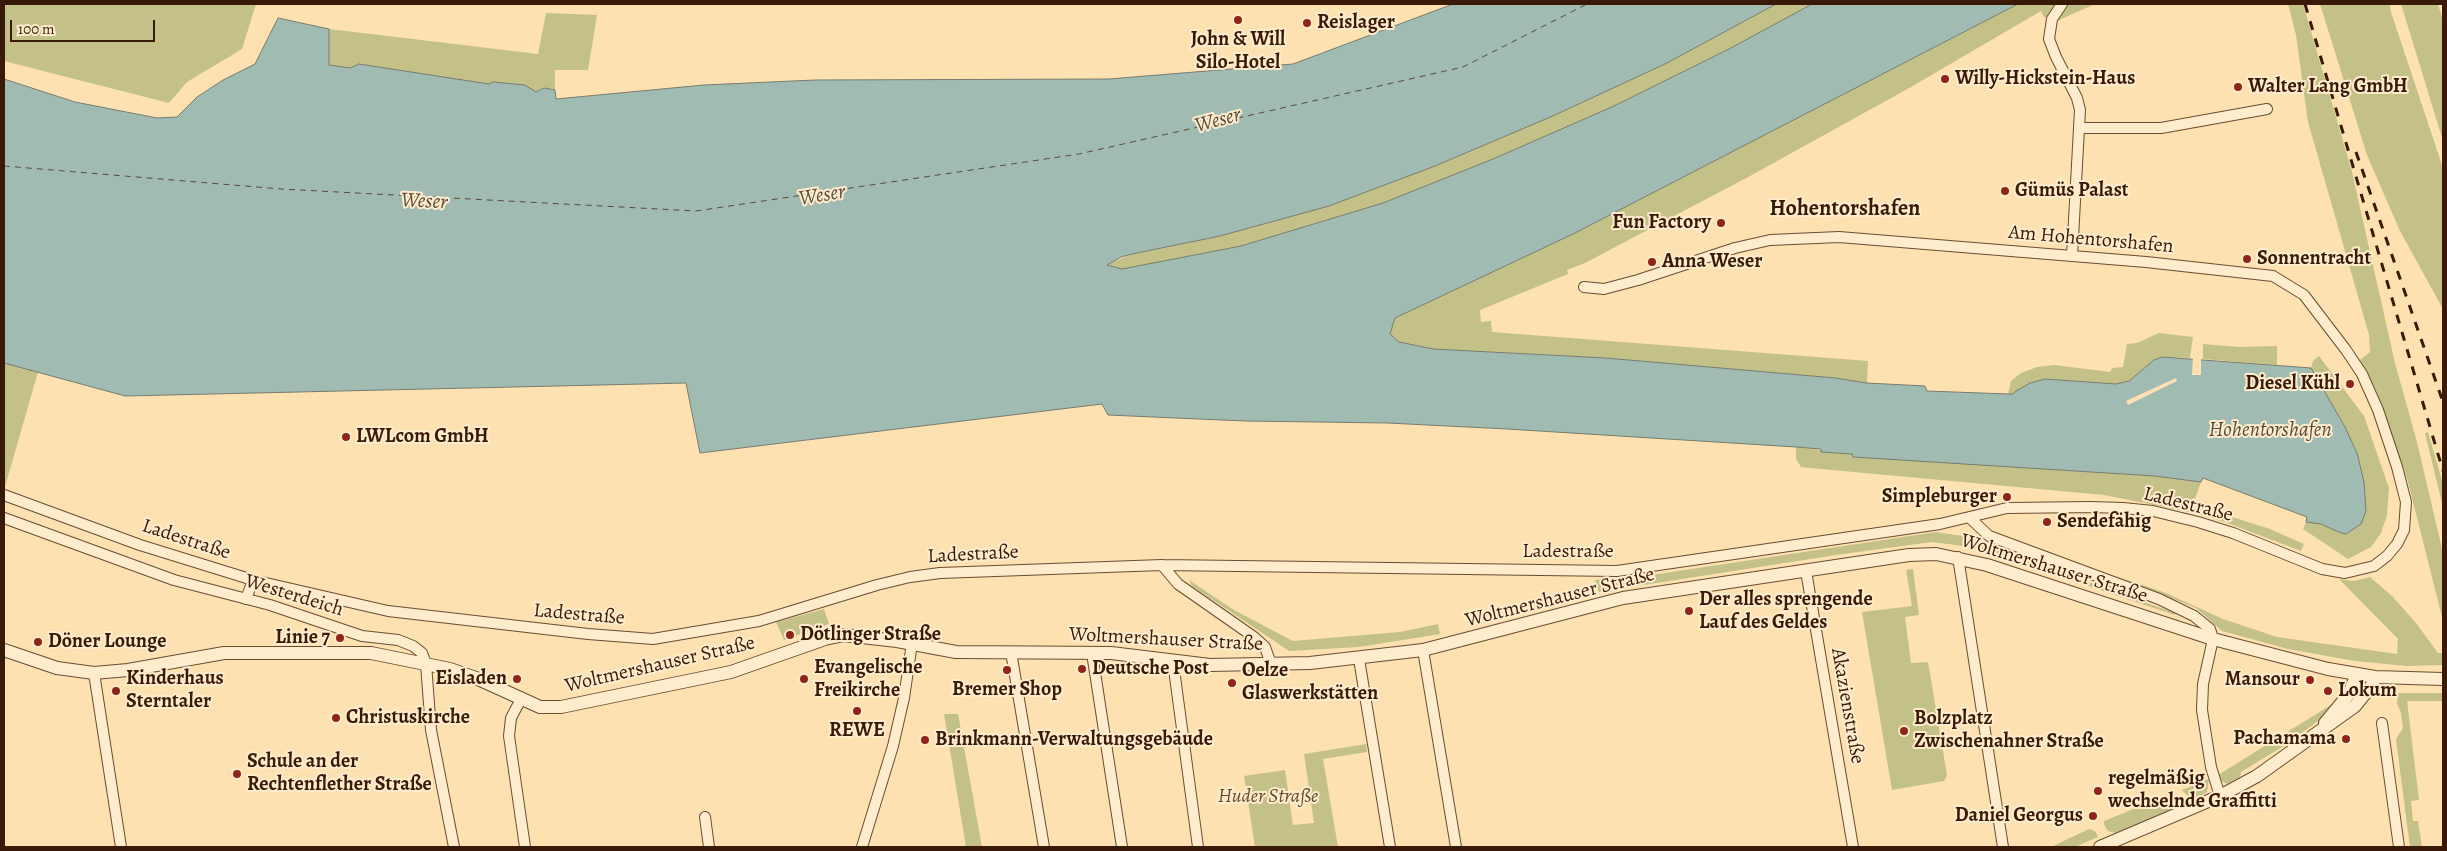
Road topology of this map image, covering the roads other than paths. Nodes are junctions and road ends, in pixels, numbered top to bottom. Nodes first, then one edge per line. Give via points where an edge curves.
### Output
1 (2062, 4) edge
2 (2267, 109) dead end
3 (2079, 128) junction
4 (2072, 256) junction
5 (1584, 287) dead end
6 (4, 495) edge
7 (4, 518) edge
8 (1970, 518) junction
9 (2387, 556) joint
10 (1958, 557) junction
11 (1162, 564) junction
12 (1806, 571) junction
13 (253, 580) junction
14 (246, 599) junction
15 (2213, 639) junction
16 (912, 643) junction
17 (4, 650) edge
18 (1423, 650) junction
19 (1011, 652) junction
20 (1092, 652) junction
21 (1359, 659) junction
22 (1173, 662) junction
23 (426, 664) junction
24 (1271, 664) junction
25 (94, 673) junction
26 (2356, 676) junction
27 (2375, 677) junction
28 (2443, 679) edge
29 (521, 699) junction
30 (2382, 723) dead end
31 (2323, 728) junction
32 (2220, 796) junction
33 (705, 817) dead end
34 (121, 847) edge
35 (454, 847) edge
36 (525, 847) edge
37 (709, 847) edge
38 (862, 847) edge
39 (1044, 847) edge
40 (1122, 847) edge
41 (1198, 847) edge
42 (1390, 847) edge
43 (1456, 847) edge
44 (1853, 847) edge
45 (2003, 847) edge
46 (2100, 847) edge
47 (2399, 847) edge

1 - 3 street via 2052,19 2049,39 2077,98
2 - 3 street via 2161,128
3 - 4 street
4 - 5 street, Am Hohentorshafen via 1839,237 1770,240 1604,289
4 - 9 street, Am Hohentorshafen via 2273,276 2304,294 2362,374 2397,467 2406,502 2406,518 2397,544
6 - 13 street, Ladestraße
7 - 14 street, Westerdeich via 174,580
8 - 9 street, Ladestraße via 2008,508 2122,508 2198,522 2339,573 2360,571
8 - 11 street, Ladestraße via 1617,571
8 - 15 street via 1988,536 2159,599 2194,616 2210,629
10 - 12 street, Woltmershauser Straße via 1909,555
10 - 15 street, Woltmershauser Straße
10 - 45 street
11 - 13 street, Ladestraße via 910,577 759,621 653,639 388,611
11 - 24 street via 1178,584 1254,637 1265,648
12 - 18 street, Woltmershauser Straße via 1623,598
12 - 44 street, Akazienstraße
13 - 14 street
14 - 23 street, Westerdeich via 362,636 398,640 422,653
15 - 26 street, Woltmershauser Straße
15 - 32 street via 2203,684 2202,710 2211,767
16 - 19 street, Woltmershauser Straße via 956,652
16 - 29 street, Woltmershauser Straße via 844,636 825,639 731,672 568,707 540,706
16 - 38 street via 893,746
17 - 25 street, Woltmershauser Straße via 57,668
18 - 21 street, Woltmershauser Straße
18 - 43 street
19 - 20 street, Woltmershauser Straße
19 - 39 street
20 - 22 street, Woltmershauser Straße
20 - 40 street
21 - 24 street, Woltmershauser Straße
21 - 42 street
22 - 24 street, Woltmershauser Straße
22 - 41 street
23 - 25 street, Woltmershauser Straße via 371,653 251,651
23 - 29 street, Woltmershauser Straße via 476,678
23 - 35 street via 431,730
25 - 34 street
26 - 27 street, Woltmershauser Straße
26 - 31 street via 2349,694
27 - 28 street, Woltmershauser Straße
27 - 31 street via 2355,706
29 - 36 street via 511,718 508,736
30 - 47 street
31 - 32 street via 2257,776
32 - 46 street
33 - 37 street

